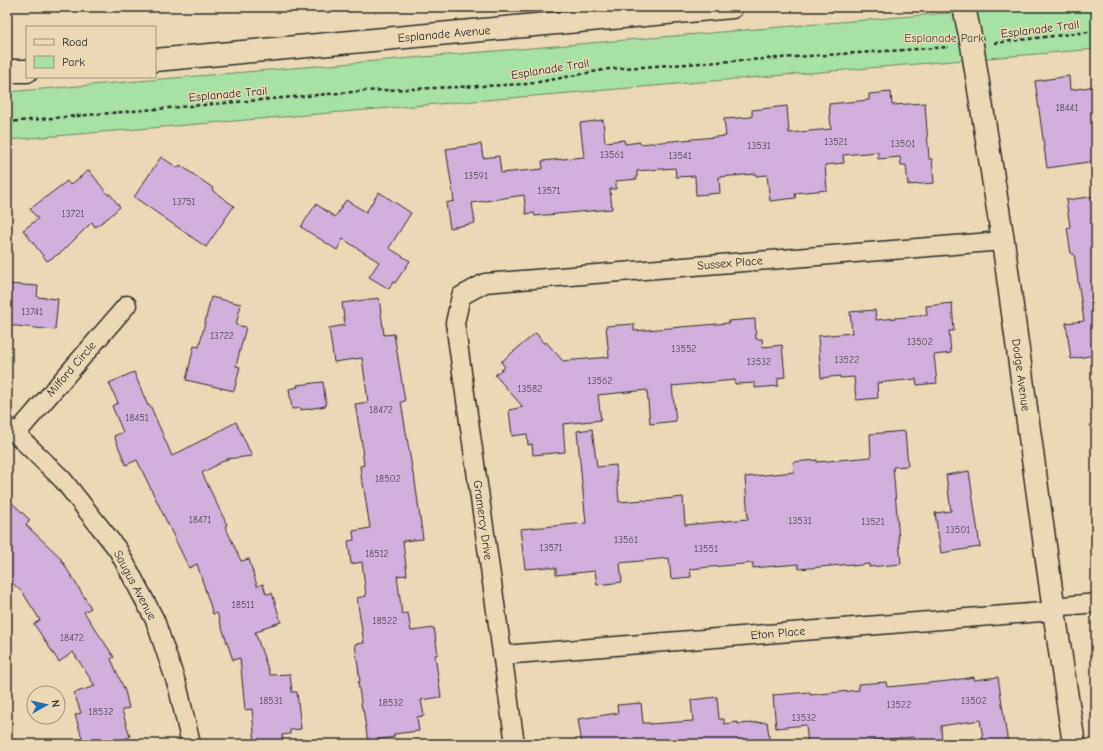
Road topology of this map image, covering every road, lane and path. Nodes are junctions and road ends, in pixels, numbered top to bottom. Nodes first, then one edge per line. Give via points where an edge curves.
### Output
1 (732, 7) edge
2 (964, 7) edge
3 (570, 14) edge
4 (1096, 31) edge
5 (972, 46) junction
6 (156, 60) edge
7 (7, 71) edge
8 (26, 71) edge
9 (7, 122) edge
10 (1003, 241) junction
11 (461, 296) joint
12 (127, 305) dead end
13 (11, 430) edge
14 (1096, 603) edge
15 (1054, 609) junction
16 (502, 655) junction
17 (191, 744) edge
18 (514, 744) edge
19 (1074, 744) edge

1 - 3 street, Esplanade Avenue
2 - 5 street, Dodge Avenue
3 - 6 street, Esplanade Avenue
4 - 5 path, Esplanade Trail
5 - 9 path, Esplanade Trail via 609,68 528,84 363,91
5 - 10 street, Dodge Avenue
7 - 8 street
10 - 11 street, Sussex Place via 485,283
10 - 15 street, Dodge Avenue
11 - 16 street, Gramercy Drive via 455,323
12 - 13 street, Milford Circle
13 - 17 street, Saugus Avenue via 63,480 118,550 155,620 178,688
14 - 15 street, Eton Place
15 - 16 street, Eton Place
15 - 19 street, Dodge Avenue
16 - 18 street, Gramercy Drive

